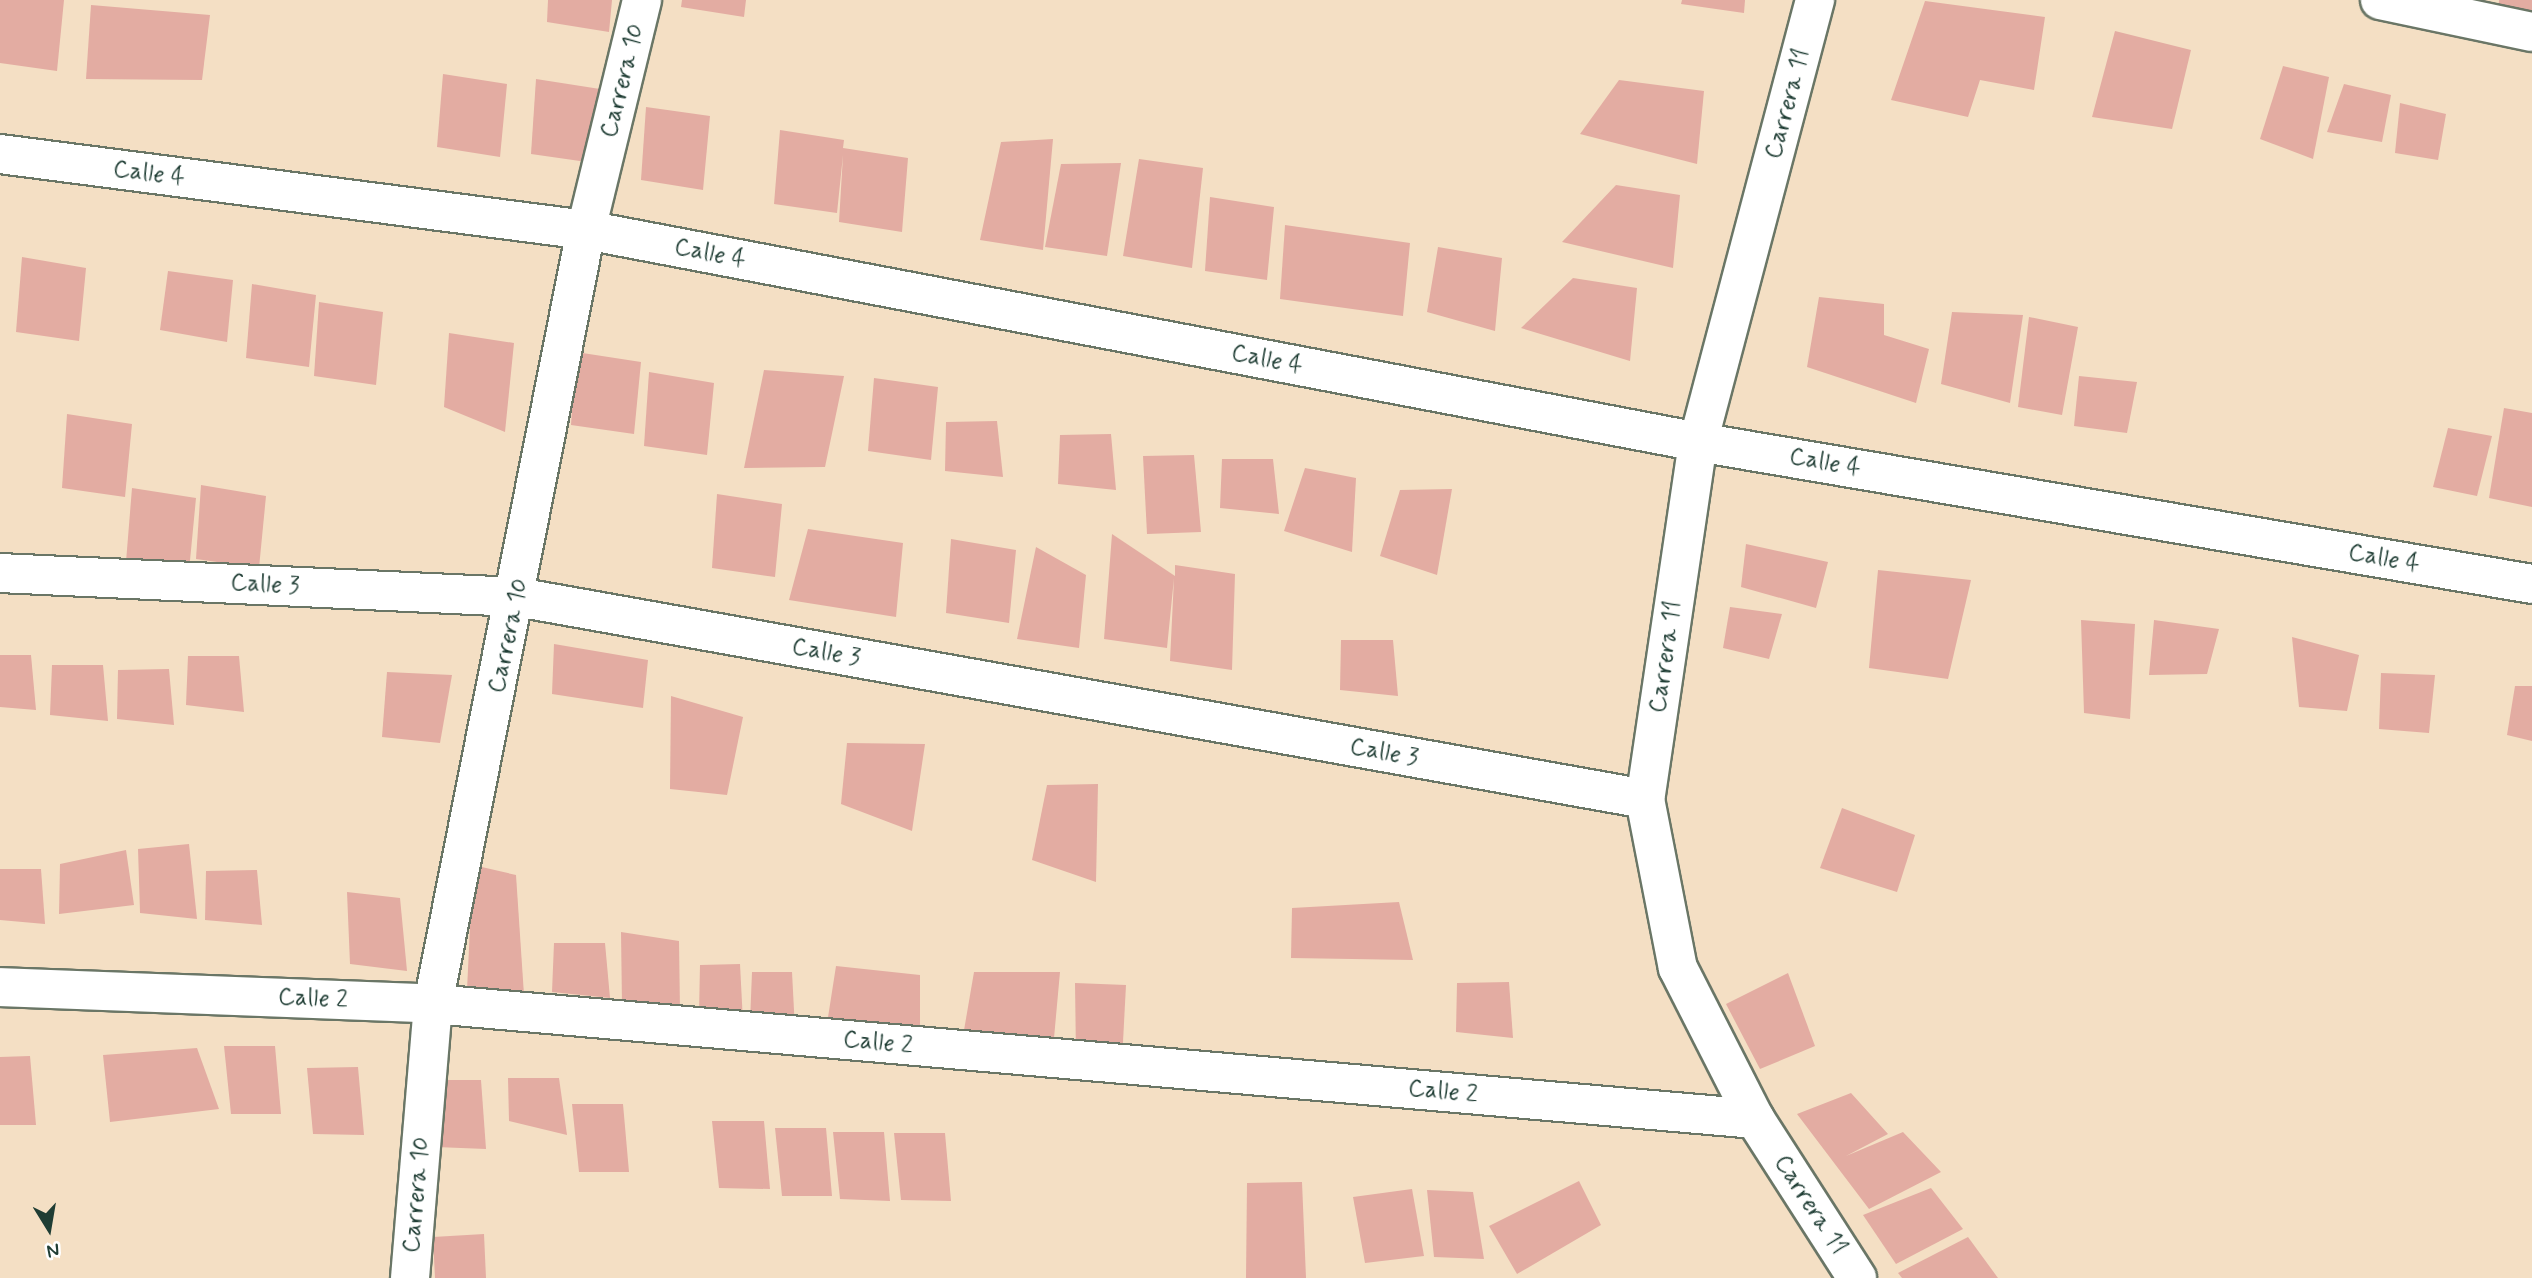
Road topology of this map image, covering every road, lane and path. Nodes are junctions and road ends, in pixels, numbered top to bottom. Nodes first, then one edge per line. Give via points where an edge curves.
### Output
1 (642, 0) edge
2 (1815, 0) edge
3 (2380, 0) edge
4 (2532, 32) edge
5 (0, 154) edge
6 (586, 230) junction
7 (1698, 442) junction
8 (0, 573) edge
9 (2532, 584) edge
10 (517, 597) junction
11 (1645, 799) junction
12 (0, 987) edge
13 (433, 1003) junction
14 (1755, 1119) junction
15 (410, 1278) edge
16 (1857, 1278) edge

1 - 6 street, Carrera 10
2 - 7 street, Carrera 11
3 - 4 street
5 - 6 street, Calle 4
6 - 7 street, Calle 4
6 - 10 street, Carrera 10
7 - 9 street, Calle 4
7 - 11 street, Carrera 11
8 - 10 street, Calle 3
10 - 11 street, Calle 3
10 - 13 street, Carrera 10
11 - 14 street, Carrera 11 via 1678,968
12 - 13 street, Calle 2
13 - 14 street, Calle 2
13 - 15 street, Carrera 10
14 - 16 street, Carrera 11

